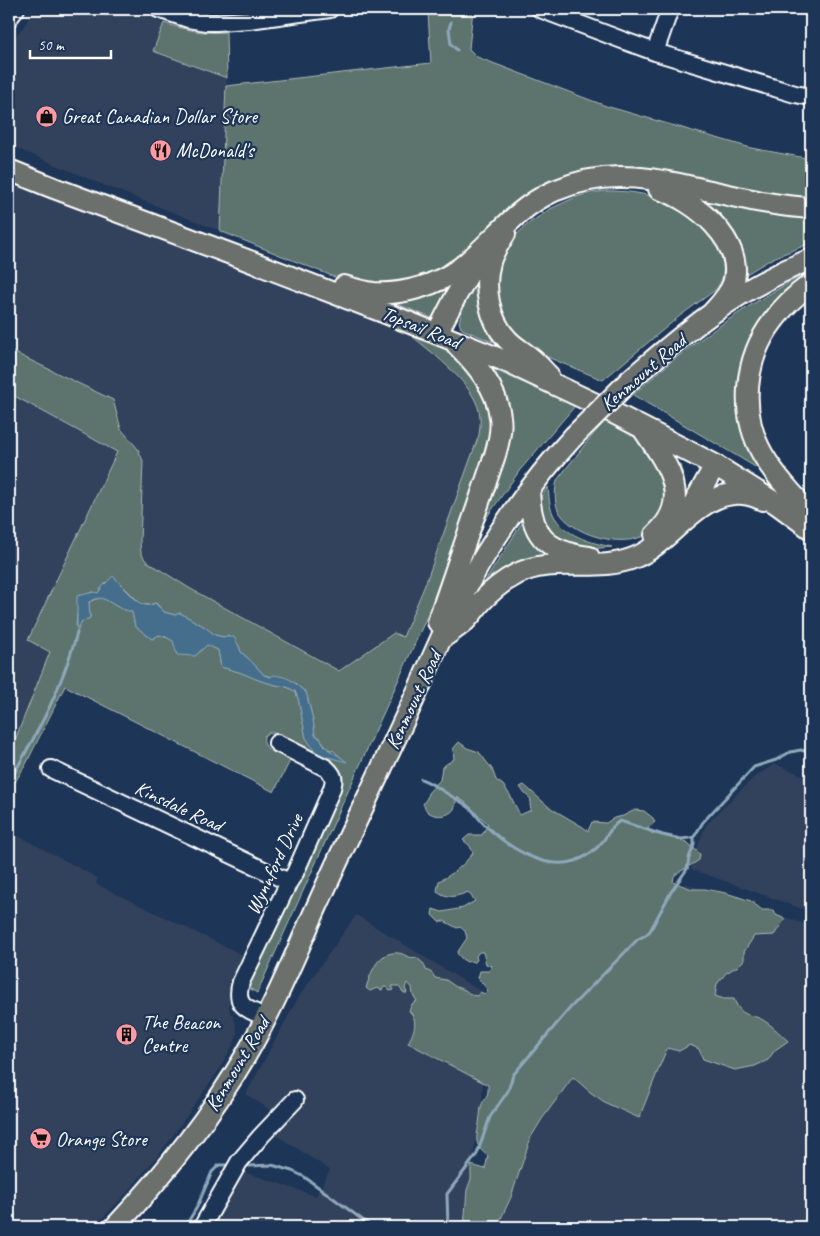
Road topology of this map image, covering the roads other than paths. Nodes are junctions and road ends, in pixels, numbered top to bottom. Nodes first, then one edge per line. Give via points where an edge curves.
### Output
1 (16, 9) edge
2 (158, 9) edge
3 (330, 9) edge
4 (540, 9) edge
5 (670, 9) edge
6 (281, 12) edge
7 (9, 18) edge
8 (655, 52) junction
9 (811, 97) edge
10 (9, 170) edge
11 (811, 208) edge
12 (488, 242) junction
13 (811, 259) edge
14 (274, 271) junction
15 (811, 284) edge
16 (713, 312) junction
17 (444, 337) junction
18 (558, 386) junction
19 (642, 427) junction
20 (715, 465) junction
21 (529, 490) junction
22 (777, 504) junction
23 (811, 514) edge
24 (680, 524) junction
25 (811, 529) edge
26 (441, 639) junction
27 (424, 676) junction
28 (277, 743) dead end
29 (51, 769) dead end
30 (289, 882) junction
31 (266, 1017) junction
32 (295, 1100) dead end
33 (115, 1227) edge
34 (202, 1227) edge

1 - 7 street
2 - 6 street via 206,22 232,22
3 - 6 street
4 - 8 street
5 - 8 street
8 - 9 street
10 - 14 main road, Topsail Road
11 - 12 main road via 647,178 591,179 566,186 535,201
12 - 14 main road via 448,275 429,284 397,292 374,293
12 - 17 main road via 464,281
13 - 16 main road, Kenmount Road
14 - 17 main road, Topsail Road
15 - 23 main road via 783,309 765,333 752,363 747,400 752,427 770,468
16 - 18 main road via 731,288 734,264 723,236 698,210 666,191 632,184 592,186 556,197 522,217 505,234 489,265 488,279 490,306 505,336
16 - 21 main road, Kenmount Road, bridge via 631,379 574,436
17 - 18 main road, Topsail Road
17 - 27 main road via 471,359 489,386 498,405 501,427 489,473 441,610
18 - 19 main road, Topsail Road
19 - 20 main road, Topsail Road
19 - 21 main road via 668,467 675,490 673,509 666,524 641,546 621,554 594,557 557,548 536,530 531,516
20 - 22 main road, Topsail Road
20 - 24 main road
21 - 26 main road, Kenmount Road via 490,548
22 - 24 main road via 748,495 725,496 705,504
22 - 25 main road, Topsail Road
24 - 26 main road via 652,549 627,560 604,565 545,566 516,575 492,592 462,624
26 - 27 main road, Kenmount Road
27 - 31 main road, Kenmount Road
28 - 30 street, Wynnford Drive via 326,768 334,778
29 - 30 street, Kinsdale Road
30 - 31 street, Wynnford Drive via 239,990 243,1005
31 - 33 main road, Kenmount Road via 211,1110 167,1168
32 - 34 street via 239,1162

